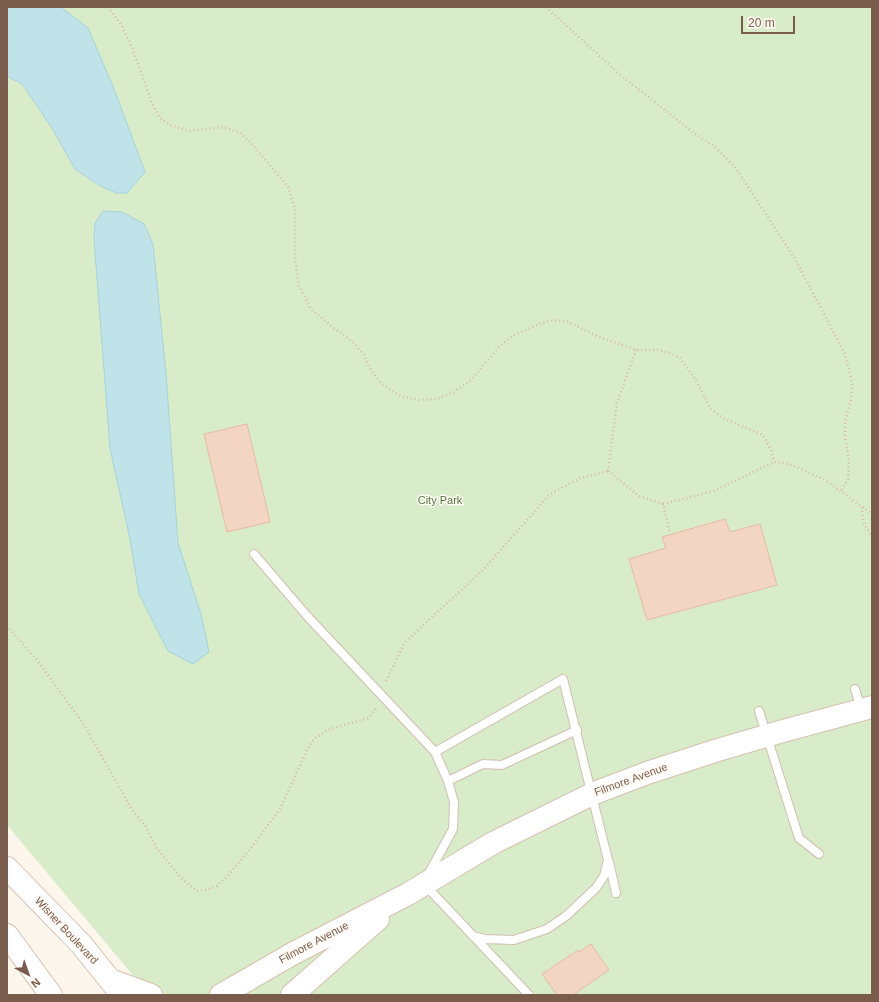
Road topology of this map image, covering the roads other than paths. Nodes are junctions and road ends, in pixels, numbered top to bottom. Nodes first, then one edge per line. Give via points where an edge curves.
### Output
1 (254, 554) dead end
2 (855, 689) dead end
3 (866, 709) edge
4 (759, 711) dead end
5 (577, 730) junction
6 (766, 736) junction
7 (435, 752) junction
8 (448, 782) junction
9 (592, 794) junction
10 (819, 854) dead end
11 (608, 860) junction
12 (7, 868) edge
13 (416, 889) junction
14 (616, 893) dead end
15 (7, 935) edge
16 (473, 936) junction
17 (116, 987) edge
18 (51, 995) edge
19 (151, 995) edge
20 (221, 995) edge
21 (292, 995) edge
22 (529, 995) edge

1 - 7 lane via 308,617
2 - 3 lane
3 - 6 street, Filmore Avenue
4 - 6 lane
5 - 7 lane via 563,679
5 - 8 lane via 502,765 483,764
5 - 9 lane
6 - 9 street, Filmore Avenue via 647,772
6 - 10 lane via 799,838
7 - 8 lane
8 - 13 lane via 454,802 453,829
9 - 11 lane
9 - 13 street, Filmore Avenue via 493,843
11 - 14 lane
11 - 16 lane via 604,876 596,888 566,916 547,929 514,940
12 - 17 street, Wisner Boulevard via 81,944
13 - 16 lane
13 - 20 street, Filmore Avenue via 294,953
13 - 21 street, Filmore Avenue
15 - 18 street
16 - 22 lane
17 - 19 street

